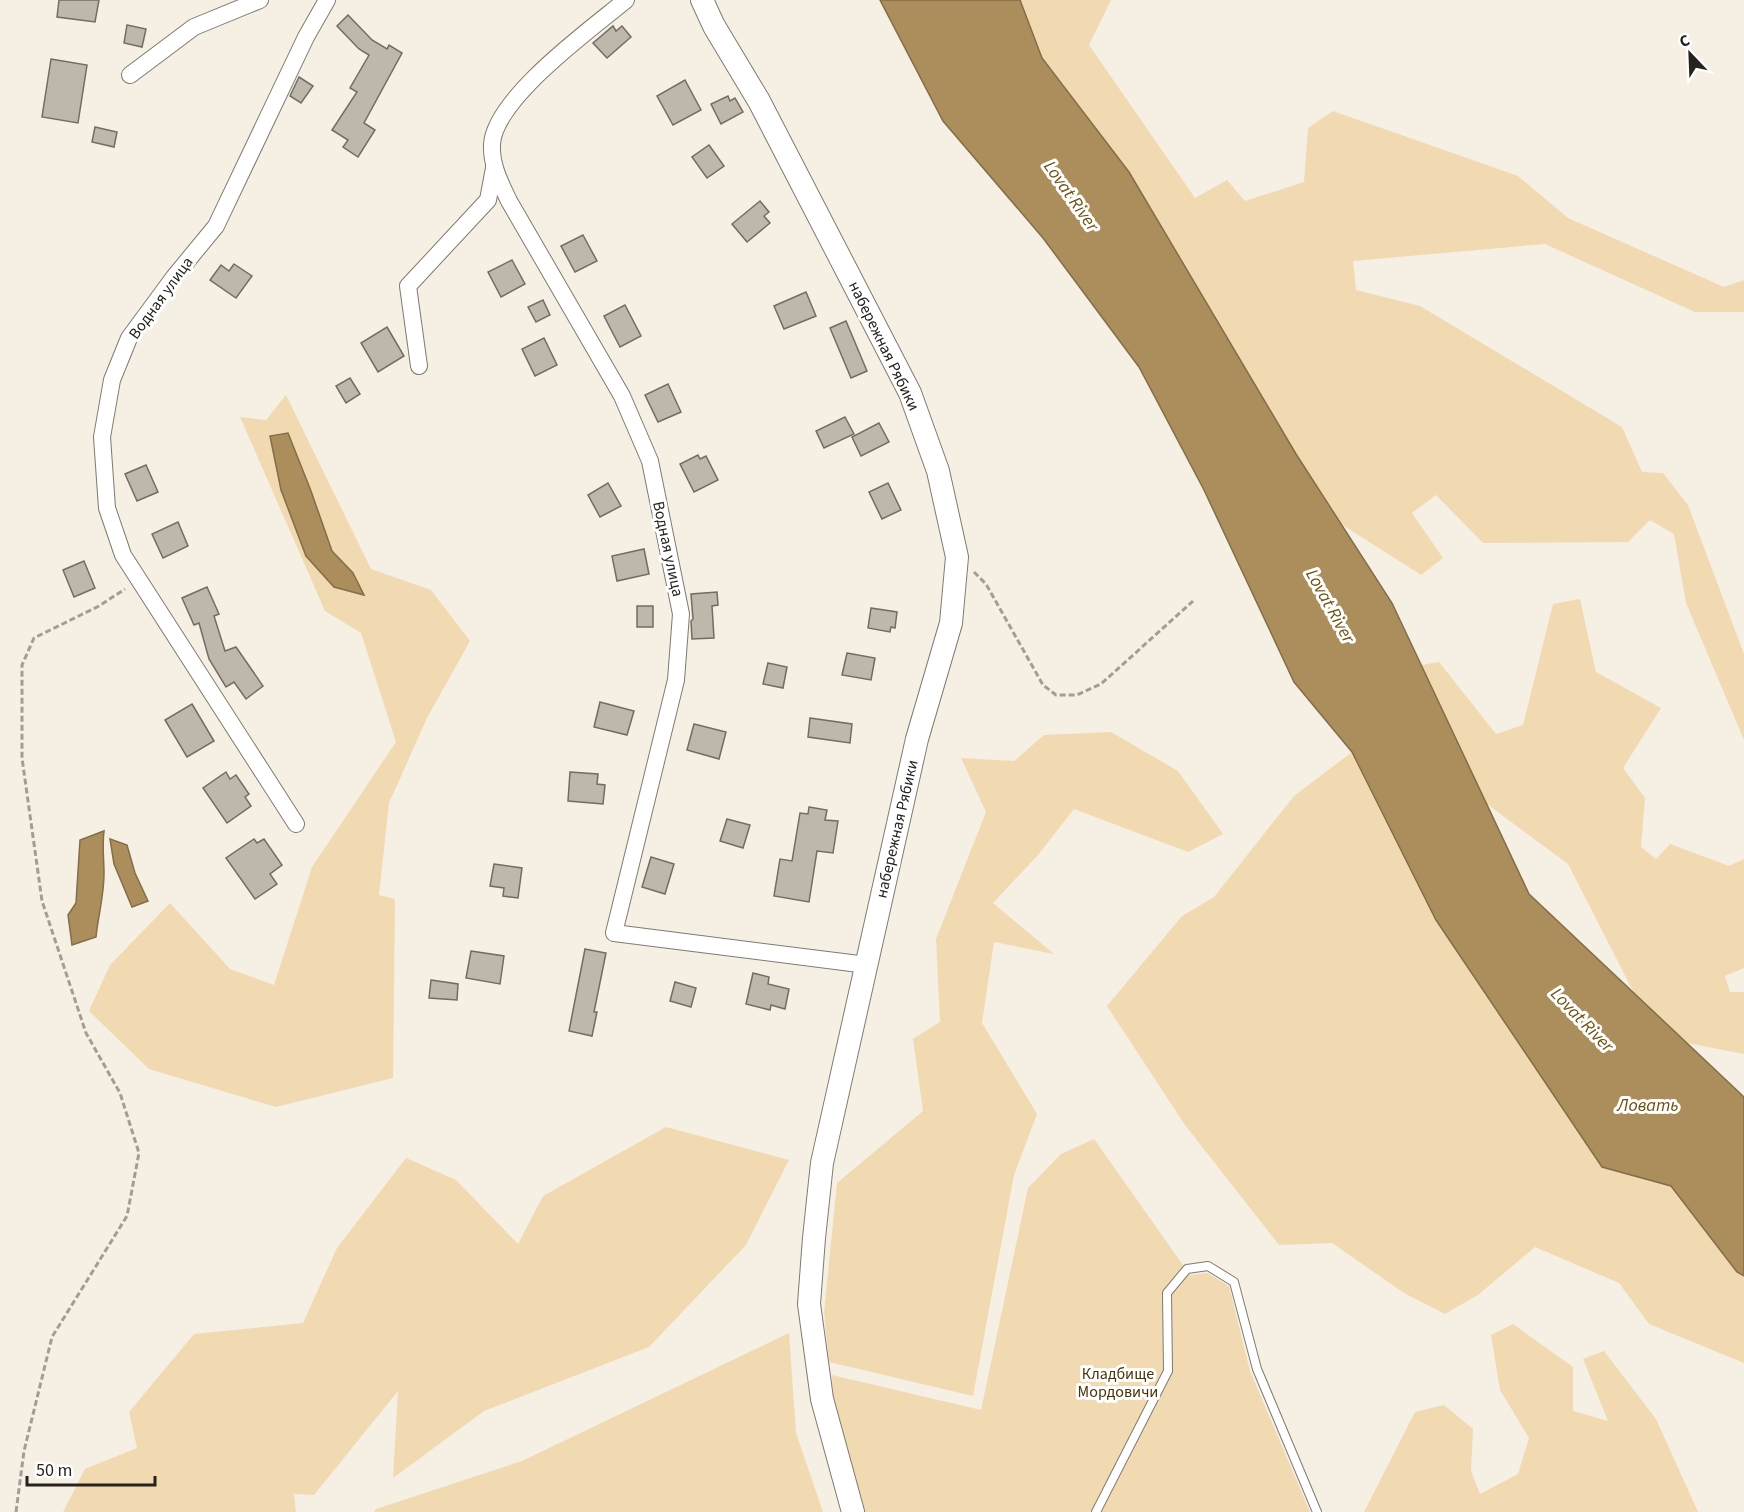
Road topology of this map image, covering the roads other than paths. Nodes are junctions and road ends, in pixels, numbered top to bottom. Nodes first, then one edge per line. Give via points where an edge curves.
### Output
1 (260, 0) edge
2 (327, 0) edge
3 (626, 0) edge
4 (702, 0) edge
5 (130, 75) dead end
6 (494, 168) junction
7 (418, 366) dead end
8 (297, 824) dead end
9 (867, 965) junction
10 (853, 1512) edge
11 (1096, 1512) edge
12 (1317, 1512) edge

1 - 5 street via 194,27
2 - 8 street, Водная улица via 216,226 129,338 112,380 102,437 107,508 123,555
3 - 6 street, Водная улица via 536,75 504,112 492,141
4 - 9 street, набережная Рябики via 759,101 910,393 938,471 957,557 951,622 917,739
6 - 7 street via 488,200 408,286
6 - 9 street, Водная улица via 508,201 622,396 650,461 681,614 676,680 614,933
9 - 10 street, набережная Рябики via 822,1163 809,1304 822,1398
11 - 12 lane via 1168,1371 1167,1293 1186,1269 1208,1266 1234,1282 1257,1369

